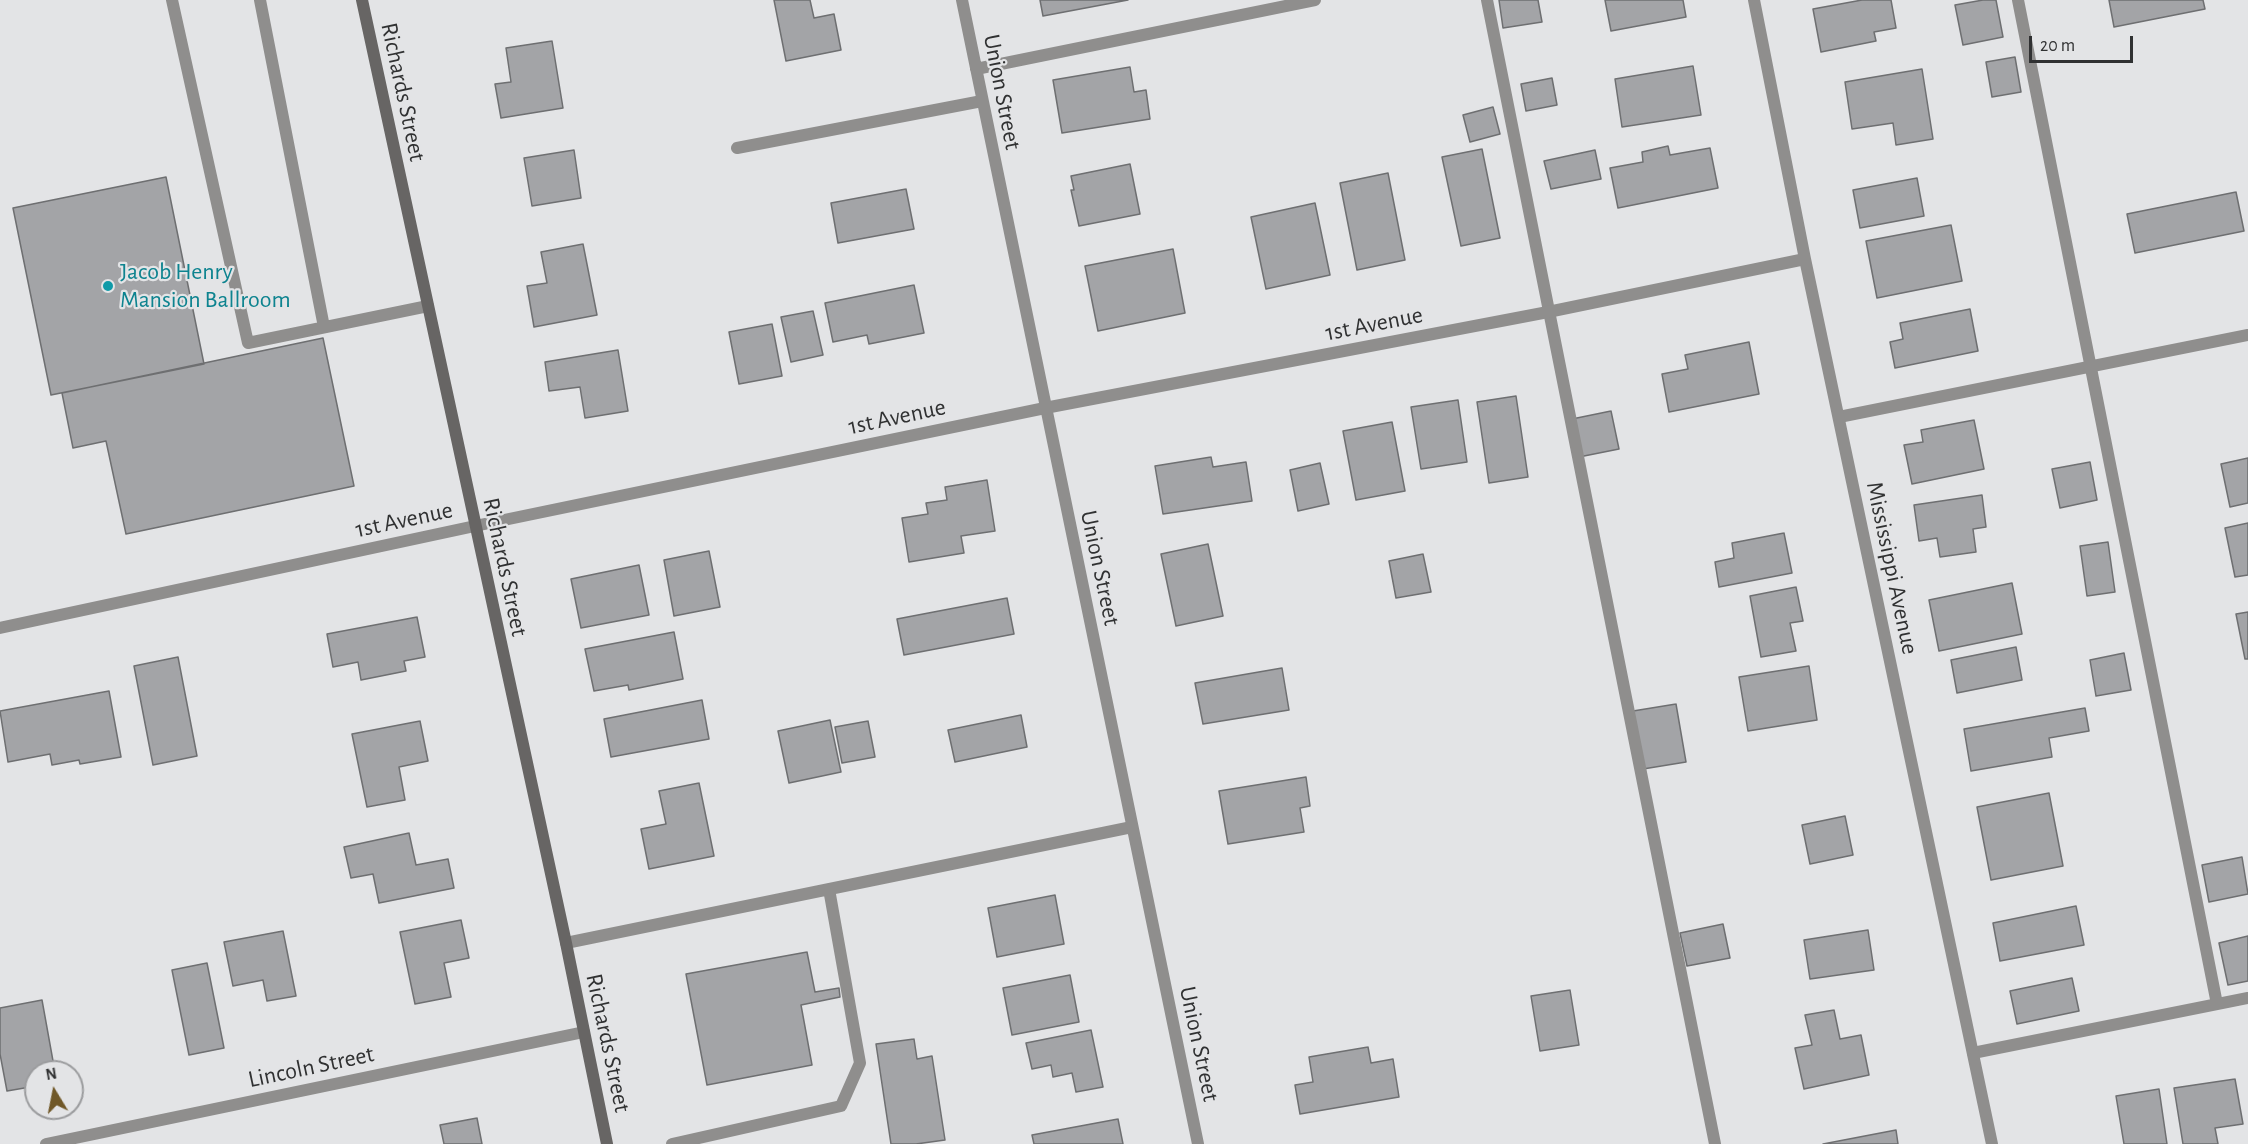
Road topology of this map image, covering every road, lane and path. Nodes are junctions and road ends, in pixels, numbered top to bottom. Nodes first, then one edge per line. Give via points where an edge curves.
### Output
1 (172, 0) edge
2 (260, 0) edge
3 (362, 0) edge
4 (962, 0) edge
5 (1315, 0) edge
6 (1487, 0) edge
7 (1754, 0) edge
8 (2018, 0) edge
9 (976, 69) junction
10 (982, 101) junction
11 (737, 148) dead end
12 (1805, 259) junction
13 (428, 306) junction
14 (1548, 312) junction
15 (324, 327) junction
16 (2248, 335) edge
17 (2091, 366) junction
18 (1045, 408) junction
19 (1839, 417) junction
20 (475, 526) junction
21 (0, 628) edge
22 (1132, 827) junction
23 (829, 889) junction
24 (566, 943) junction
25 (2248, 998) edge
26 (2217, 1004) junction
27 (584, 1032) junction
28 (1973, 1053) junction
29 (46, 1144) edge
30 (607, 1144) edge
31 (672, 1144) edge
32 (1198, 1144) edge
33 (1715, 1144) edge
34 (1992, 1144) edge

1 - 15 street via 248,343
2 - 15 street
3 - 13 street, Richards Street
4 - 9 street, Union Street
5 - 9 street
6 - 14 street
7 - 12 street, Mississippi Avenue
8 - 17 street
9 - 10 street, Union Street
10 - 11 street
10 - 18 street, Union Street
12 - 14 street, 1st Avenue
12 - 19 street, Mississippi Avenue
13 - 15 street
13 - 20 street, Richards Street
14 - 18 street, 1st Avenue
14 - 33 street
16 - 17 street
17 - 19 street
17 - 26 street
18 - 20 street, 1st Avenue
18 - 22 street, Union Street
19 - 28 street, Mississippi Avenue
20 - 21 street, 1st Avenue
20 - 24 street, Richards Street
22 - 23 street
22 - 32 street, Union Street
23 - 24 street
23 - 31 street via 860,1064 841,1106
24 - 27 street, Richards Street
25 - 26 street
26 - 28 street
27 - 29 street, Lincoln Street
27 - 30 street, Richards Street
28 - 34 street, Mississippi Avenue

